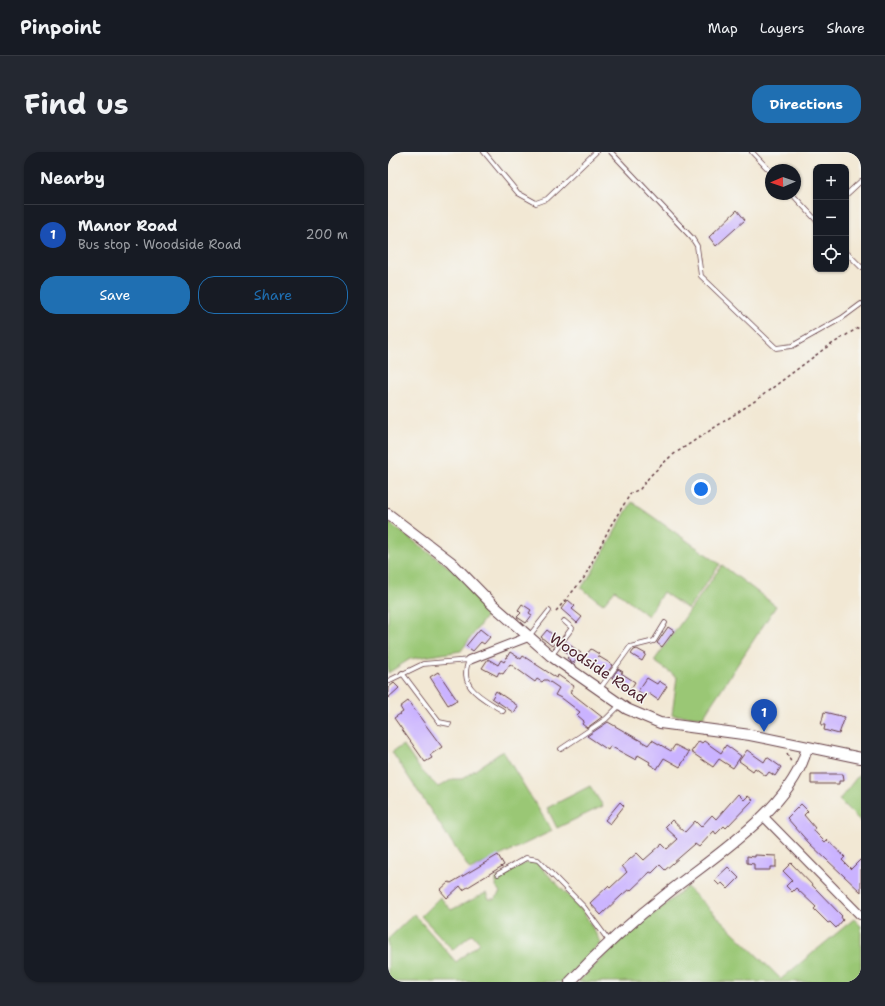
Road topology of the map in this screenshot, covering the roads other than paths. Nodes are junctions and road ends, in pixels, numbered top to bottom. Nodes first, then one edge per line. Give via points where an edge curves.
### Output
1 (484, 152) edge
2 (596, 152) edge
3 (611, 152) edge
4 (752, 152) edge
5 (765, 166) edge
6 (861, 181) edge
7 (849, 192) edge
8 (798, 200) edge
9 (813, 217) edge
10 (849, 255) edge
11 (861, 267) edge
12 (861, 304) edge
13 (388, 514) edge
14 (549, 611) dead end
15 (564, 621) dead end
16 (665, 623) dead end
17 (528, 637) junction
18 (550, 656) junction
19 (469, 660) junction
20 (402, 673) junction
21 (388, 681) edge
22 (599, 690) junction
23 (620, 705) junction
24 (503, 711) dead end
25 (449, 724) dead end
26 (806, 748) junction
27 (561, 749) dead end
28 (861, 758) edge
29 (763, 816) junction
30 (498, 874) dead end
31 (860, 915) edge
32 (611, 943) junction
33 (570, 982) edge

1 - 2 lane via 518,193 536,203 547,199
3 - 12 lane via 692,238 697,246 701,276 776,348 792,346 834,323
4 - 5 lane
6 - 7 lane
8 - 9 lane
10 - 11 lane
13 - 17 street, Woodside Road via 451,562
14 - 17 lane
15 - 18 lane via 572,628
16 - 22 lane via 654,641 630,647
17 - 18 street, Woodside Road
17 - 19 street
18 - 22 street, Woodside Road
19 - 20 lane via 423,664
19 - 24 lane via 466,669 468,684 472,690
20 - 21 lane
20 - 25 lane via 439,722
22 - 23 street, Woodside Road
23 - 26 street, Woodside Road via 660,722 750,735
23 - 27 lane via 606,719
26 - 28 street, Woodside Road
26 - 29 street via 797,772
29 - 31 street
29 - 32 street via 737,840 664,896
30 - 32 lane via 526,858 538,860 584,907
32 - 33 street

